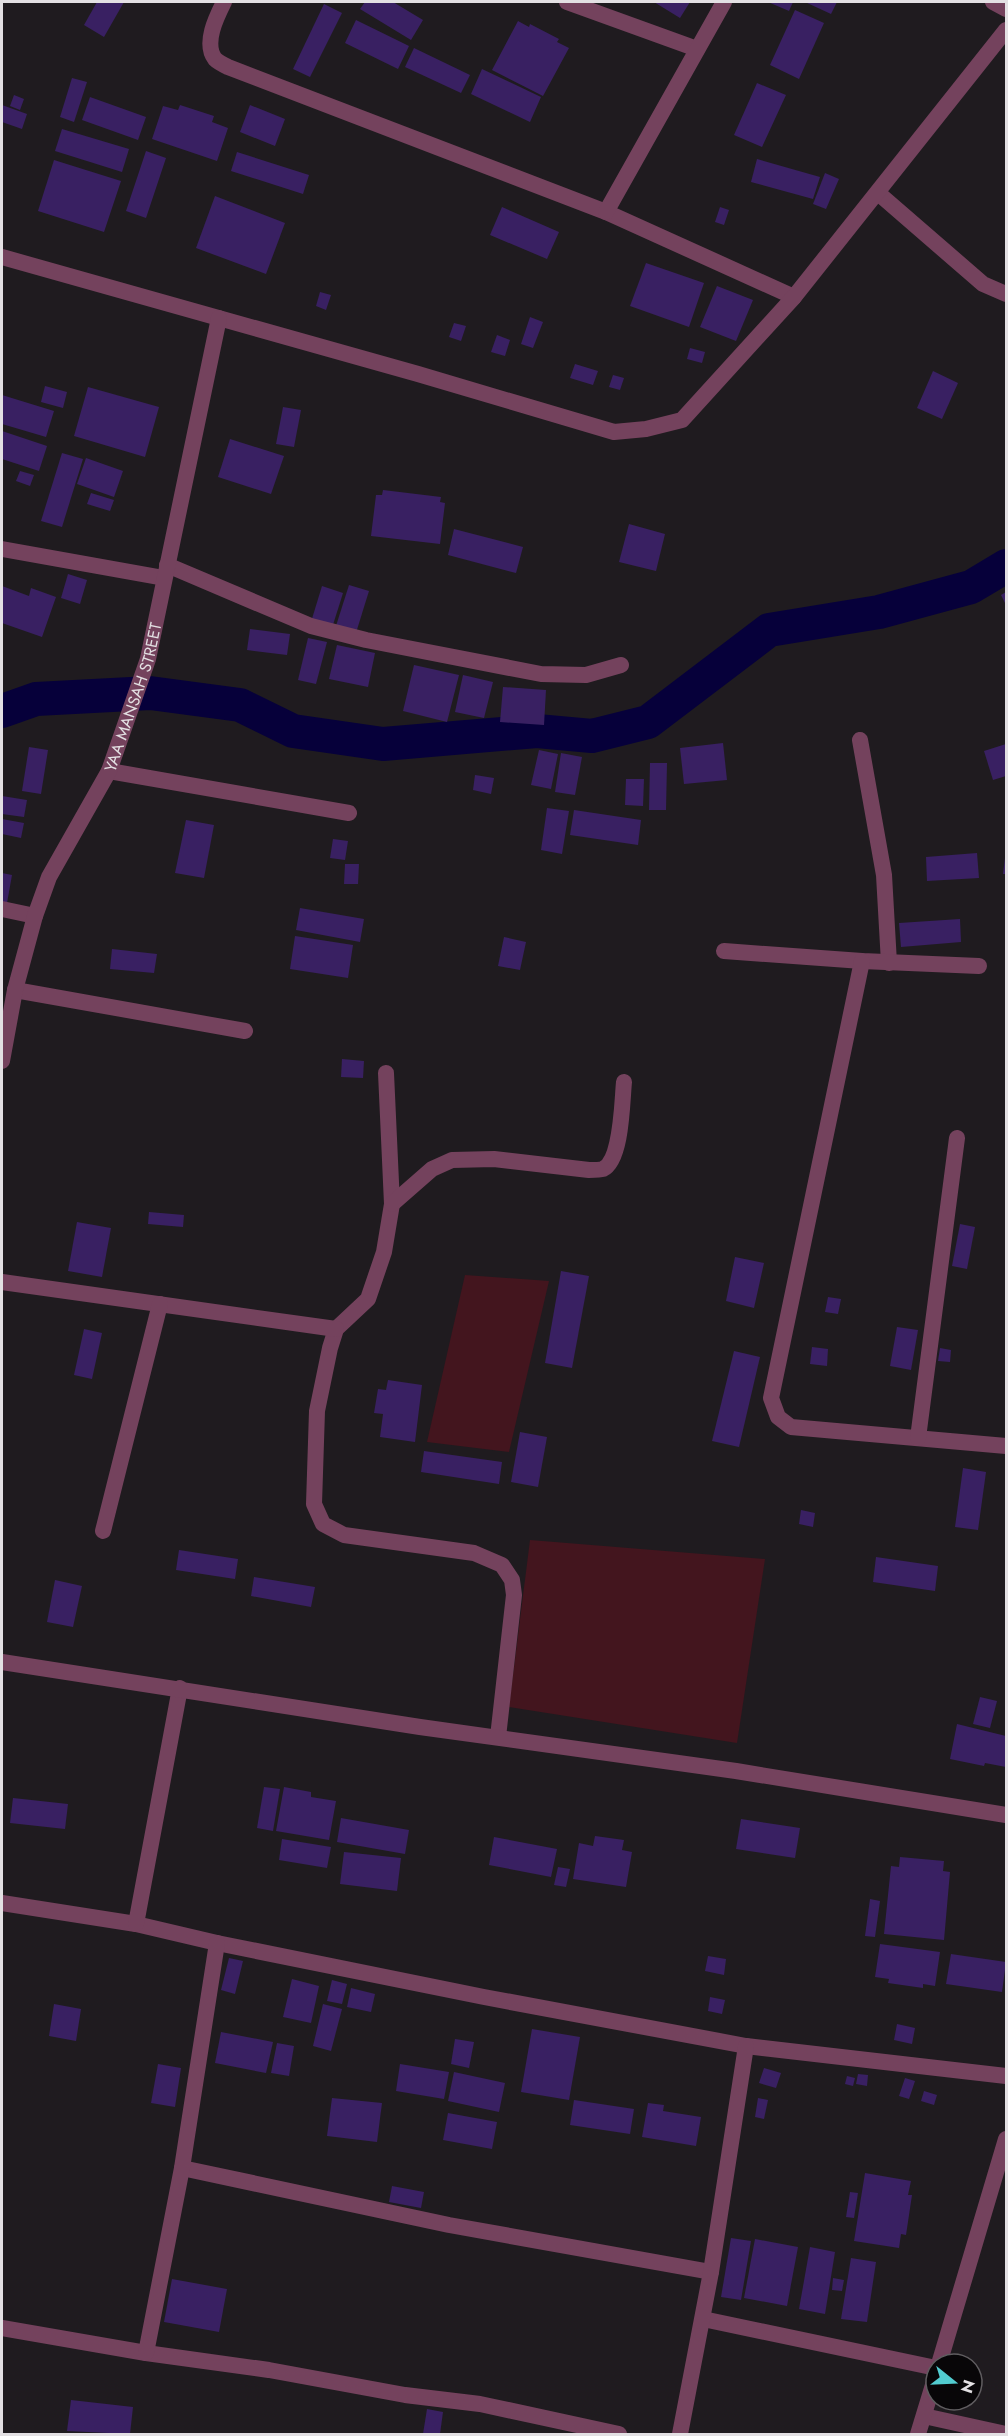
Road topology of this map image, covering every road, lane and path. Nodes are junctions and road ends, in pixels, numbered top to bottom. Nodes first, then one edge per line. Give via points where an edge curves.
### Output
1 (224, 2) edge
2 (567, 2) edge
3 (724, 2) edge
4 (993, 2) edge
5 (1006, 9) edge
6 (1006, 30) edge
7 (697, 49) junction
8 (878, 193) junction
9 (606, 212) junction
10 (2, 257) edge
11 (1006, 294) edge
12 (794, 297) junction
13 (219, 318) junction
14 (2, 549) edge
15 (165, 572) junction
16 (621, 665) dead end
17 (860, 740) dead end
18 (109, 771) junction
19 (349, 813) dead end
20 (2, 909) edge
21 (35, 916) junction
22 (724, 951) dead end
23 (862, 961) junction
24 (889, 963) junction
25 (979, 966) dead end
26 (15, 990) junction
27 (245, 1031) dead end
28 (2, 1061) edge
29 (386, 1073) dead end
30 (624, 1082) dead end
31 (957, 1138) dead end
32 (392, 1203) junction
33 (2, 1282) edge
34 (160, 1304) junction
35 (336, 1329) junction
36 (918, 1438) junction
37 (1006, 1446) edge
38 (104, 1531) dead end
39 (2, 1662) edge
40 (180, 1688) junction
41 (498, 1737) junction
42 (1006, 1815) edge
43 (2, 1903) edge
44 (136, 1924) junction
45 (217, 1943) junction
46 (746, 2046) junction
47 (1006, 2076) edge
48 (1006, 2139) edge
49 (182, 2168) junction
50 (711, 2272) junction
51 (703, 2319) junction
52 (2, 2328) edge
53 (943, 2352) edge
54 (146, 2354) junction
55 (924, 2365) edge
56 (925, 2412) edge
57 (924, 2416) junction
58 (619, 2434) edge
59 (680, 2434) edge
60 (918, 2434) edge
61 (1006, 2434) edge

1 - 9 street via 210,43 215,58 228,67
2 - 7 street
3 - 7 street
4 - 5 street
6 - 8 street
7 - 9 street
8 - 11 street via 983,284
8 - 12 street
9 - 12 street
10 - 13 street
12 - 13 street via 682,420 614,432
13 - 15 street, YAA MANSAH STREET
14 - 15 street
15 - 16 street via 311,626 366,640 542,674 586,675
15 - 18 street, YAA MANSAH STREET via 148,659
17 - 24 street via 884,875
18 - 19 street
18 - 21 street, YAA MANSAH STREET via 49,877
20 - 21 street
21 - 26 street, YAA MANSAH STREET
22 - 23 street
23 - 24 street
23 - 36 street via 771,1398 778,1417 791,1427
24 - 25 street
26 - 27 street
26 - 28 street, YAA MANSAH STREET
29 - 32 street
30 - 32 street via 617,1149 603,1169 494,1159 452,1160 432,1169
31 - 36 street
32 - 35 street via 384,1252 368,1299
33 - 34 street
34 - 35 street
34 - 38 street
35 - 41 street via 317,1411 314,1504 323,1524 344,1535 474,1553 491,1558 507,1571 514,1595
36 - 37 street
39 - 40 street
40 - 41 street
40 - 44 street
41 - 42 street
43 - 44 street
44 - 45 street
45 - 46 street
45 - 49 street
46 - 47 street
46 - 50 street
48 - 53 street
49 - 50 street via 449,2226
49 - 54 street
50 - 51 street
51 - 55 street
51 - 59 street
52 - 54 street
54 - 58 street via 480,2404
56 - 57 street
57 - 60 street
57 - 61 street

